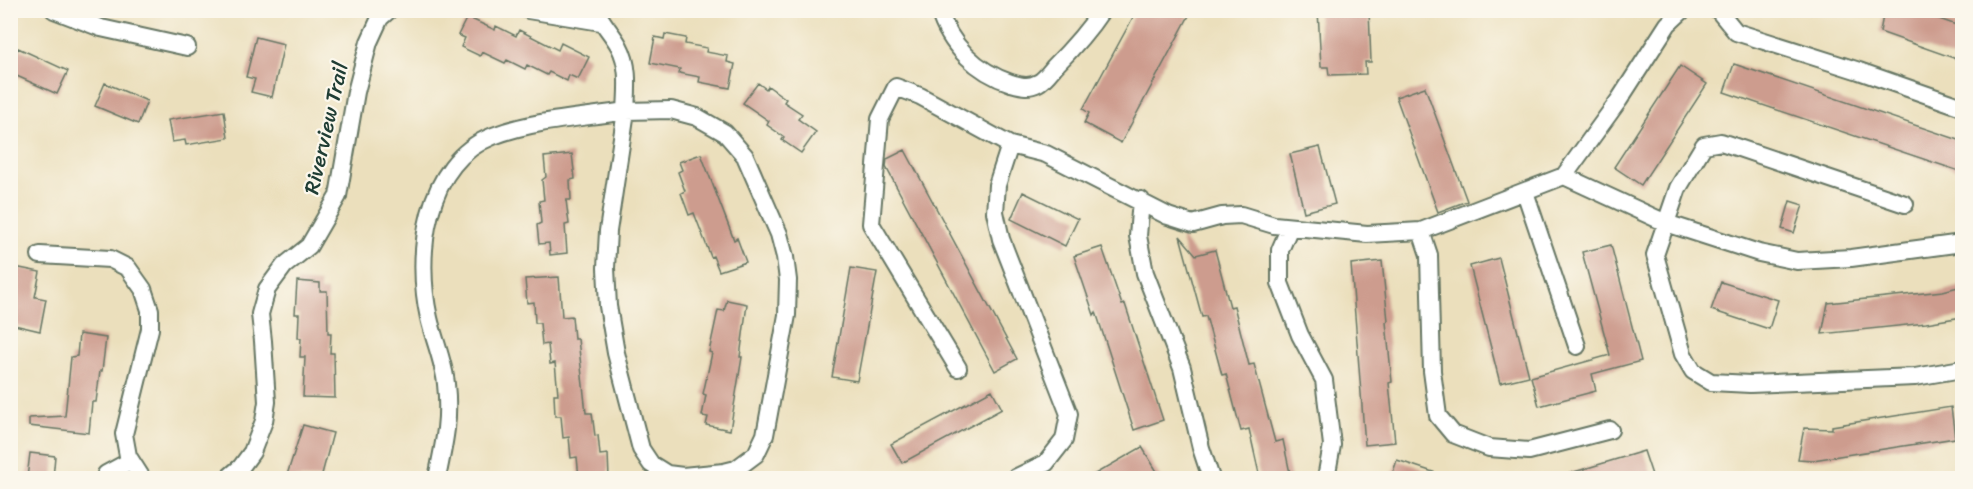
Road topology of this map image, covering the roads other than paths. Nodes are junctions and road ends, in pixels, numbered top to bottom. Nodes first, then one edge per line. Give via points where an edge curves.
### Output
1 (54, 10) edge
2 (389, 10) edge
3 (528, 10) edge
4 (939, 10) edge
5 (1102, 10) edge
6 (1683, 10) edge
7 (1718, 10) edge
8 (598, 16) edge
9 (187, 47) dead end
10 (1962, 107) edge
11 (626, 111) junction
12 (1011, 145) junction
13 (1564, 176) junction
14 (1525, 192) junction
15 (1141, 201) junction
16 (1905, 204) dead end
17 (1666, 223) junction
18 (1290, 227) junction
19 (1421, 231) junction
20 (1962, 243) edge
21 (40, 255) dead end
22 (1577, 346) dead end
23 (958, 368) dead end
24 (1962, 369) edge
25 (1610, 430) dead end
26 (130, 461) junction
27 (105, 478) edge
28 (142, 478) edge
29 (228, 478) edge
30 (437, 478) edge
31 (1015, 478) edge
32 (1211, 478) edge
33 (1326, 478) edge

1 - 9 street via 101,28
2 - 29 street, Riverview Trail via 380,18 369,42 338,196 309,246 284,266 267,289 260,314 267,402 264,421 252,452
3 - 8 street
4 - 5 street via 952,39 965,55 982,69 1026,88 1040,82 1083,38
6 - 13 street via 1668,24
7 - 10 street via 1736,32
8 - 11 street via 620,46 628,72
11 - 11 street via 671,110 697,117 725,133 745,156 782,245 788,280 786,315 765,435 756,454 736,469 682,476 667,474 651,464 641,449 616,353 606,268
11 - 30 street via 518,128 490,137 470,149 442,181 432,203 424,257 424,285 446,382 449,418
12 - 15 street via 1046,154
12 - 23 street via 896,87 880,119 871,224
12 - 31 street via 997,185 994,212 1069,414 1064,440 1046,463
13 - 14 street
13 - 17 street
14 - 19 street
14 - 22 street
15 - 18 street via 1193,224 1241,215
15 - 32 street via 1138,236 1145,273 1182,368
16 - 17 street via 1720,142 1704,145 1678,188
17 - 20 street via 1797,261
17 - 24 street via 1655,255 1683,354 1693,371 1711,382 1915,377
18 - 19 street via 1366,234
18 - 33 street via 1280,250 1281,284 1300,335 1324,380 1332,445
19 - 25 street via 1429,255 1432,370 1438,416 1453,434 1489,448 1529,451
21 - 26 street via 110,259 128,268 143,289 150,310 150,328 124,434
26 - 27 street
26 - 28 street

